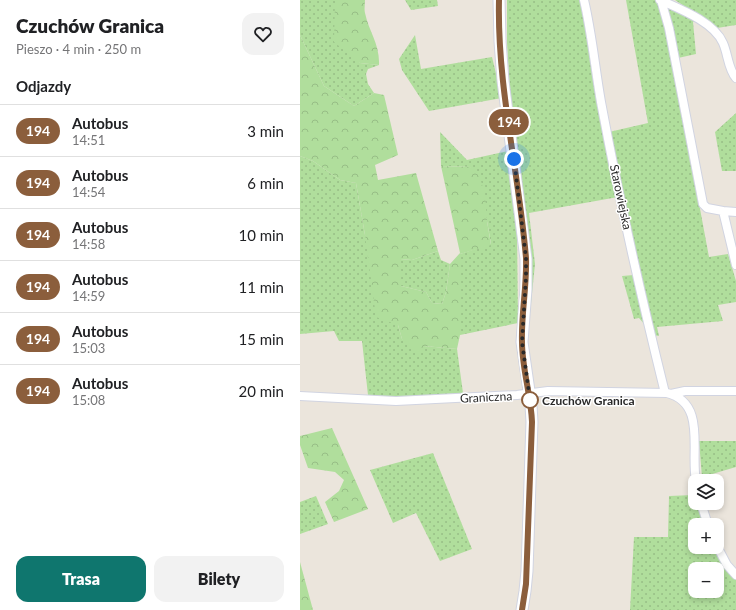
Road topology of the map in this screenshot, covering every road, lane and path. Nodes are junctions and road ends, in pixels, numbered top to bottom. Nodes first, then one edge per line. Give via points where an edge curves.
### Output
1 (499, 0) edge
2 (584, 0) edge
3 (661, 0) edge
4 (736, 78) edge
5 (723, 211) junction
6 (736, 212) edge
7 (736, 265) edge
8 (736, 391) edge
9 (529, 393) junction
10 (668, 393) junction
11 (300, 396) edge
12 (695, 474) edge
13 (721, 554) edge
14 (736, 575) edge
15 (522, 610) edge

1 - 9 main road via 503,81 526,258 522,342
2 - 10 street, Starowiejska via 620,197 643,303
3 - 4 street via 715,31 723,43
3 - 5 street via 669,28 703,204 706,208
5 - 6 street
5 - 7 street
8 - 10 street
9 - 10 street, Graniczna
9 - 11 street, Graniczna via 396,401
9 - 15 main road via 532,428 528,556
10 - 12 street via 684,402 693,418
13 - 14 street

